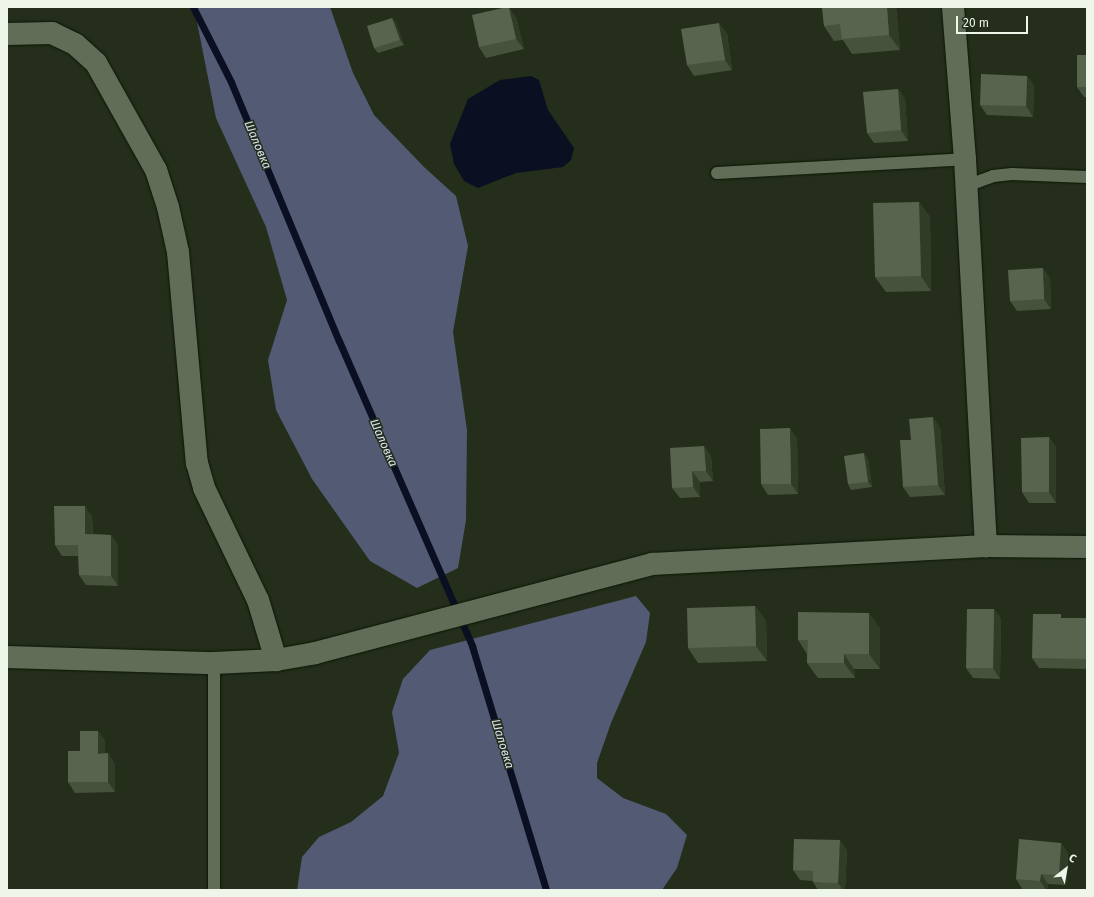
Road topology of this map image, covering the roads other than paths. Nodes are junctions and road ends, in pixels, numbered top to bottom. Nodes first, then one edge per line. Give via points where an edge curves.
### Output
1 (953, 7) edge
2 (7, 34) edge
3 (965, 159) junction
4 (717, 173) dead end
5 (1087, 177) edge
6 (966, 186) junction
7 (986, 546) junction
8 (1087, 547) edge
9 (7, 657) edge
10 (276, 660) junction
11 (214, 663) junction
12 (214, 890) edge

1 - 3 street
2 - 10 street via 52,33 75,44 96,63 156,170 168,207 178,252 197,463 204,488 258,600
3 - 4 lane
3 - 6 street
5 - 6 lane via 1012,174 994,176
6 - 7 street
7 - 8 street
7 - 10 street via 652,564 620,570 479,611 315,653
9 - 11 street
10 - 11 street
11 - 12 lane

